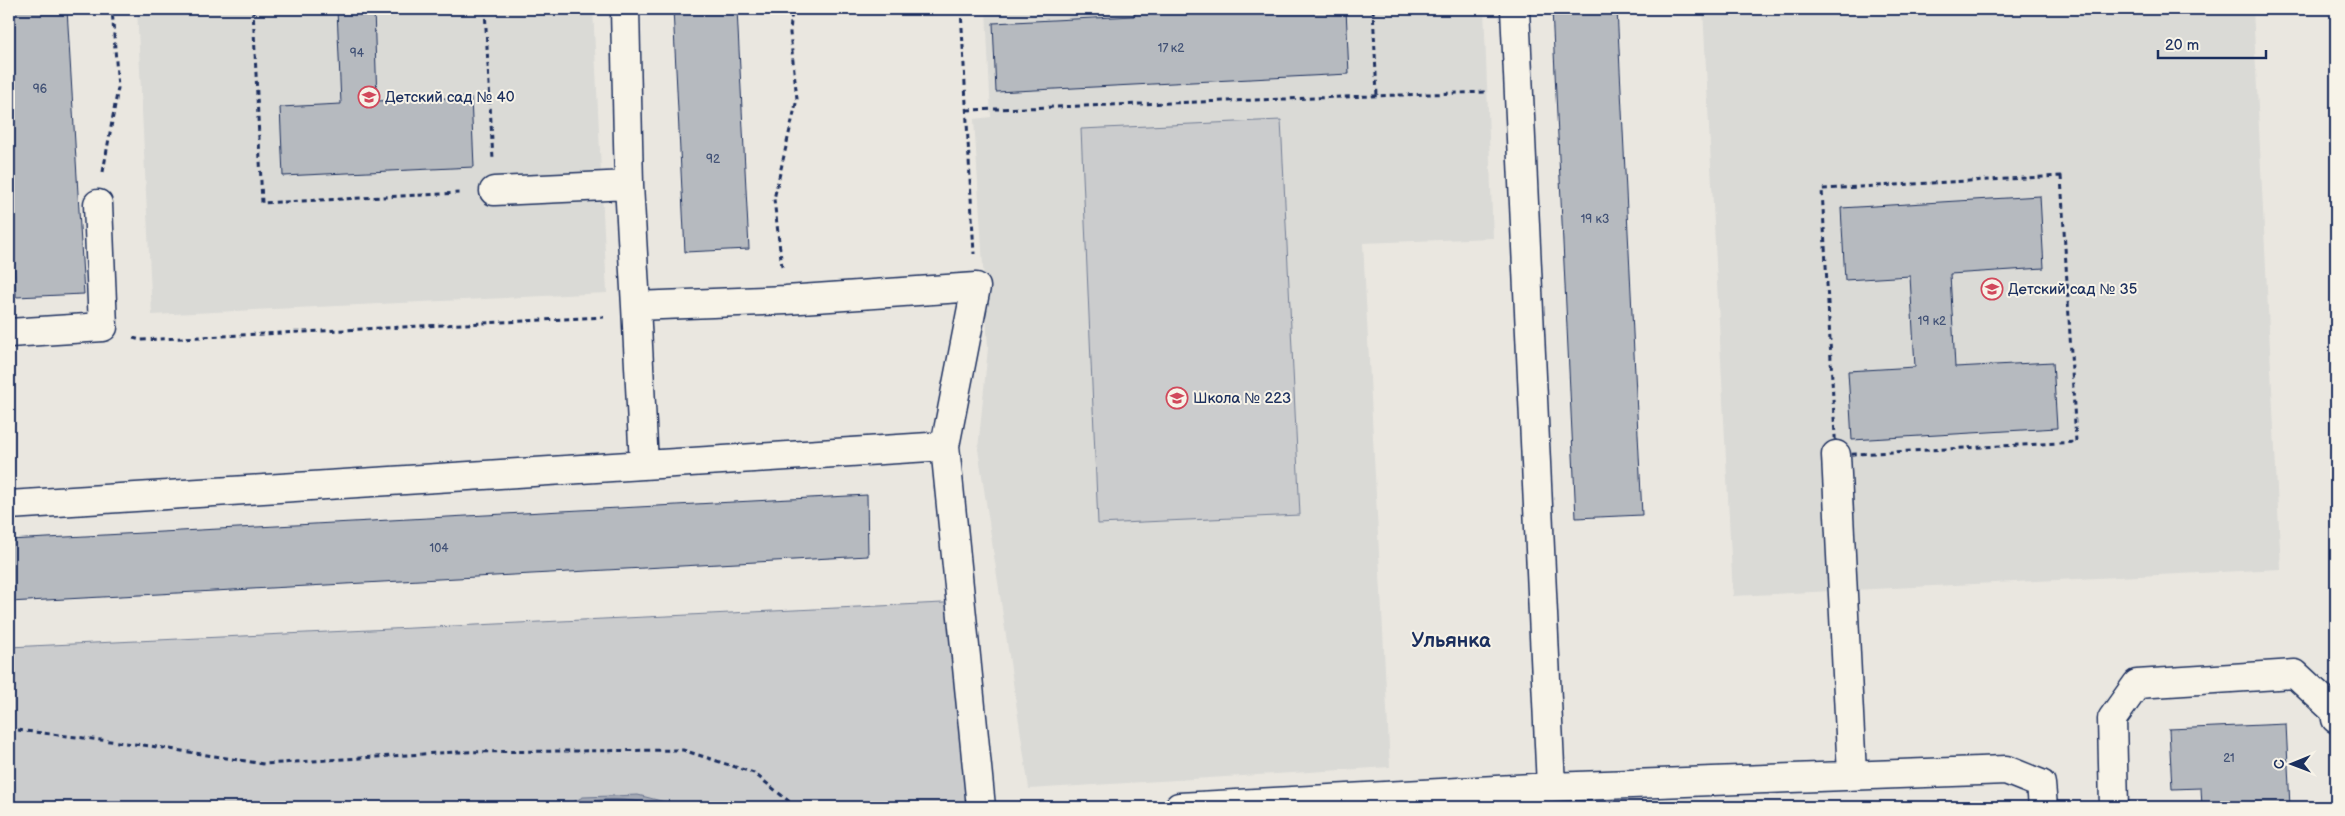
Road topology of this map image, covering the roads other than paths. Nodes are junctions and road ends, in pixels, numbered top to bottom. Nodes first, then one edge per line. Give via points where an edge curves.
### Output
1 (625, 9) edge
2 (1515, 9) edge
3 (629, 185) junction
4 (494, 191) road end
5 (98, 204) road end
6 (636, 306) junction
7 (9, 333) edge
8 (945, 446) junction
9 (1836, 455) road end
10 (644, 465) junction
11 (9, 505) edge
12 (2336, 719) edge
13 (1852, 774) junction
14 (1551, 787) junction
15 (981, 807) edge
16 (1179, 807) edge
17 (2043, 807) edge
18 (2114, 807) edge

1 - 3 lane
2 - 14 lane
3 - 4 lane
3 - 6 lane
5 - 7 lane via 104,328
6 - 8 lane via 976,287
6 - 10 lane
8 - 10 lane
8 - 15 lane
9 - 13 lane
10 - 11 lane
12 - 18 lane via 2335,711 2295,674 2138,684 2112,719
13 - 14 lane
13 - 17 lane via 2006,770 2041,784
14 - 16 lane

